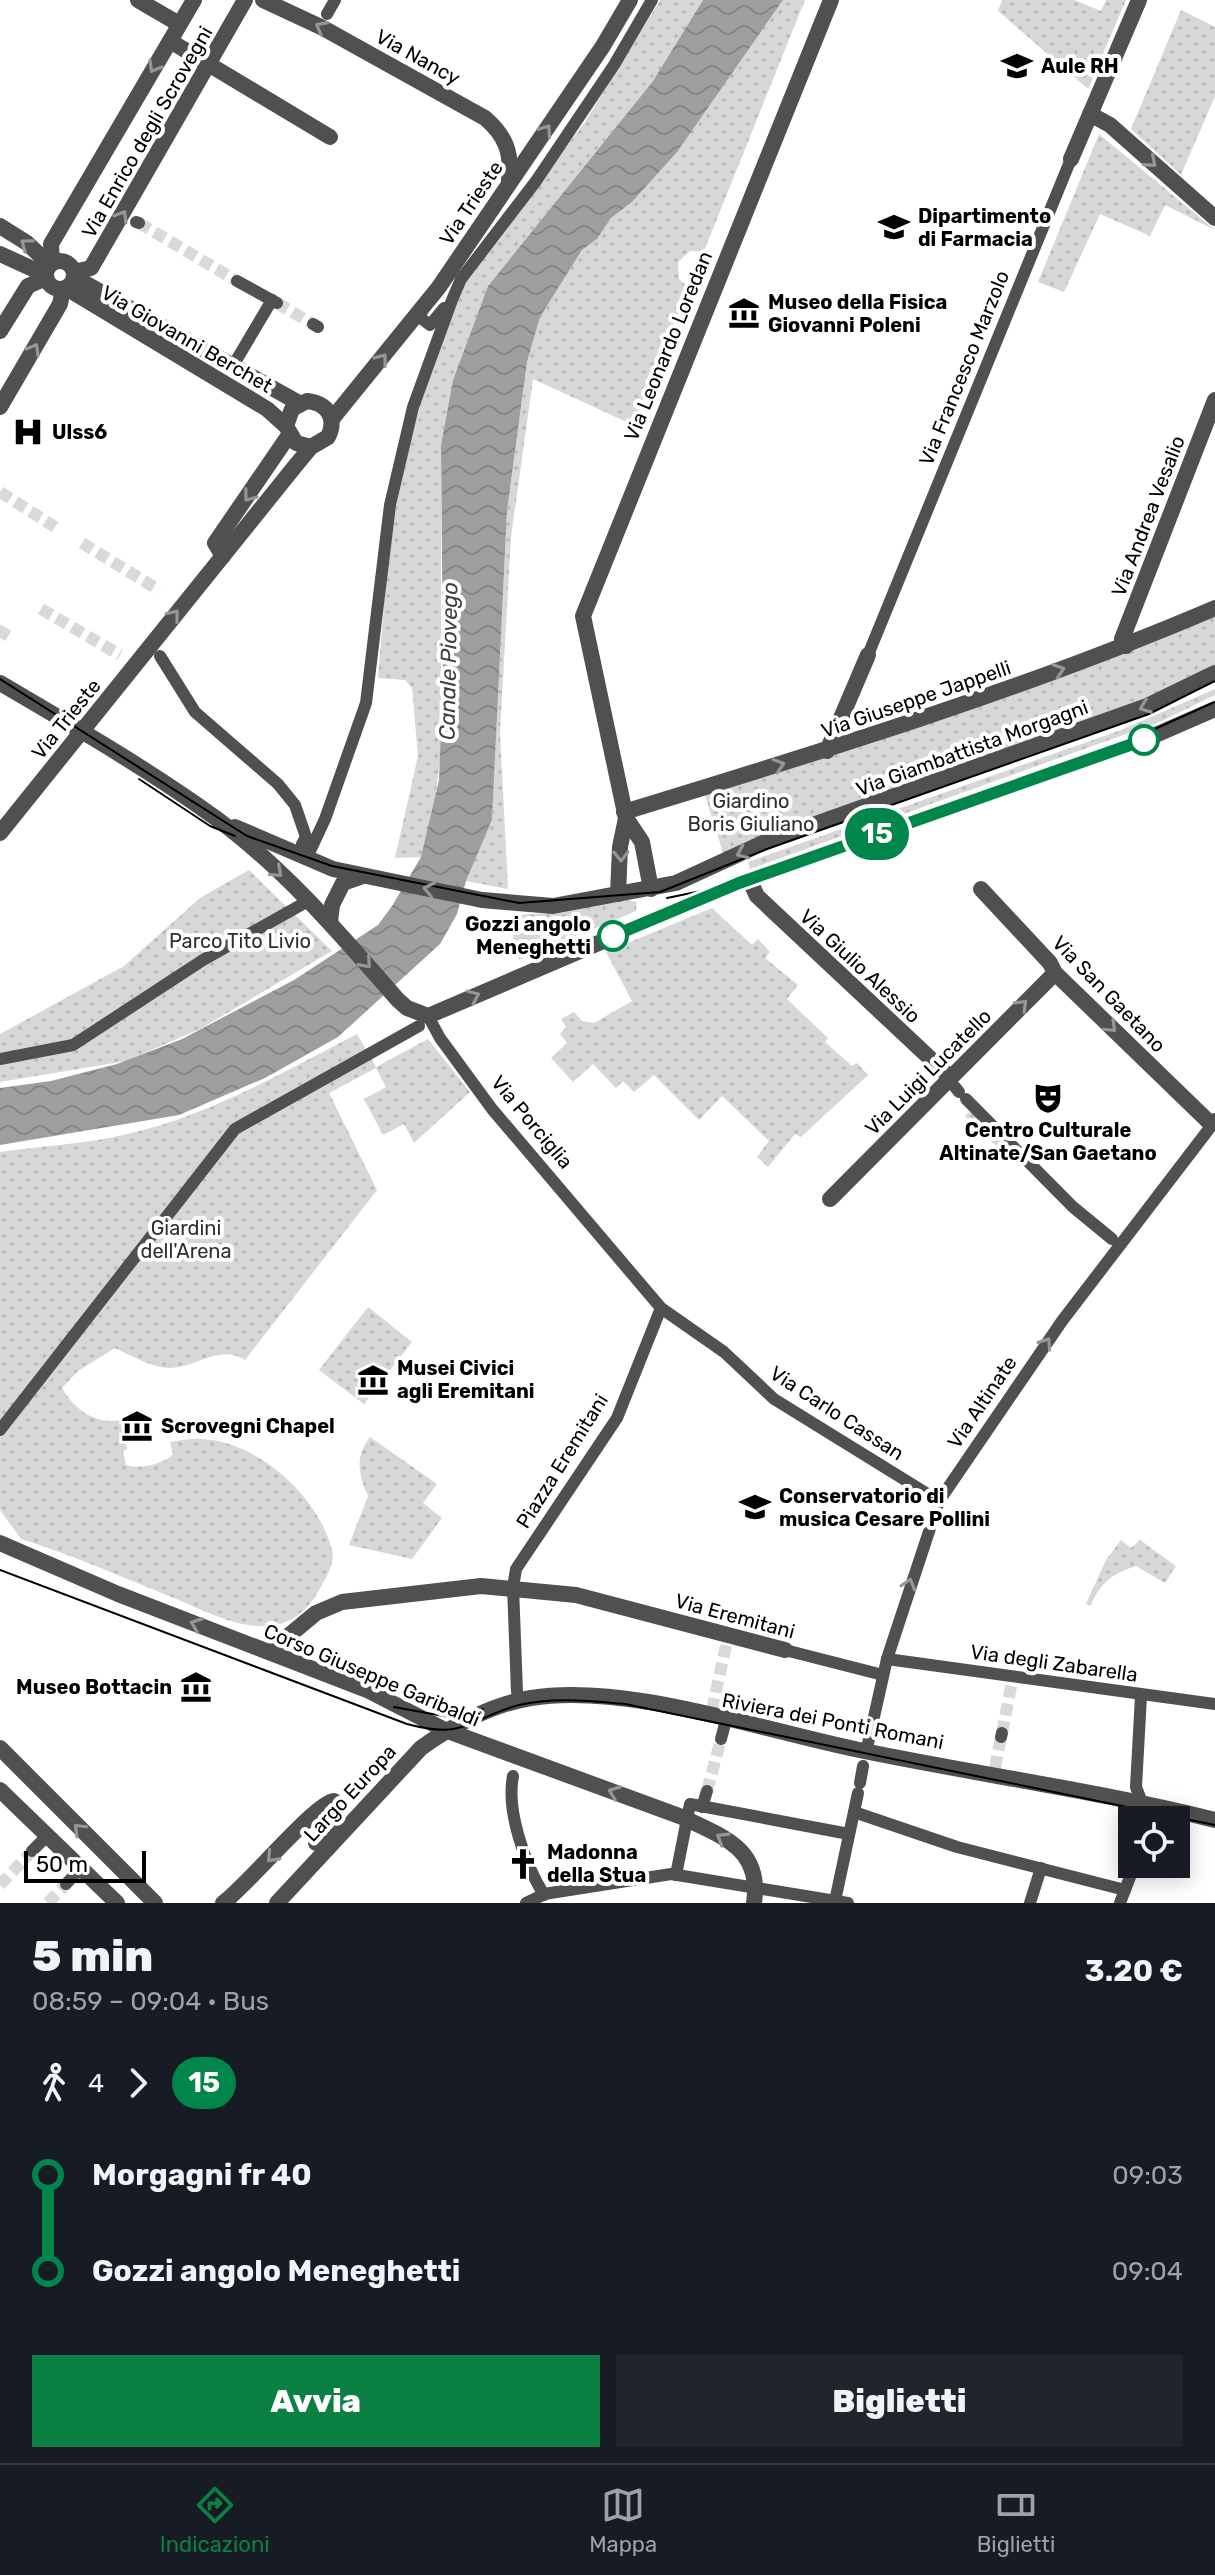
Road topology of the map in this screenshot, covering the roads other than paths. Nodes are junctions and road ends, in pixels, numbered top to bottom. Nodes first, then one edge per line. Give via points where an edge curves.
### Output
1 (138, 0) edge
2 (194, 0) edge
3 (245, 0) edge
4 (263, 0) edge
5 (335, 0) edge
6 (630, 0) edge
7 (652, 0) edge
8 (831, 0) edge
9 (1139, 0) edge
10 (327, 14) dead end
11 (179, 24) junction
12 (170, 41) junction
13 (209, 64) junction
14 (1090, 114) junction
15 (330, 137) dead end
16 (1071, 159) joint
17 (508, 184) junction
18 (1215, 218) edge
19 (0, 226) edge
20 (0, 254) edge
21 (49, 270) junction
22 (69, 282) junction
23 (239, 282) tunnel mouth
24 (452, 300) junction
25 (417, 315) junction
26 (0, 331) edge
27 (237, 359) dead end
28 (1215, 400) edge
29 (299, 403) junction
30 (0, 407) edge
31 (332, 419) junction
32 (288, 430) junction
33 (311, 447) junction
34 (223, 556) junction
35 (1215, 608) edge
36 (1126, 646) junction
37 (868, 655) joint
38 (160, 656) dead end
39 (1215, 673) edge
40 (0, 683) edge
41 (1215, 709) edge
42 (82, 731) junction
43 (827, 751) junction
44 (625, 815) junction
45 (219, 821) junction
46 (0, 833) edge
47 (372, 877) junction
48 (749, 879) junction
49 (651, 889) junction
50 (981, 889) dead end
51 (618, 894) junction
52 (308, 901) junction
53 (648, 920) junction
54 (332, 924) junction
55 (1055, 973) junction
56 (424, 1021) junction
57 (0, 1059) edge
58 (957, 1089) junction
59 (1214, 1123) edge
60 (830, 1199) dead end
61 (1112, 1239) dead end
62 (661, 1308) junction
63 (0, 1430) edge
64 (939, 1501) junction
65 (0, 1543) edge
66 (513, 1587) junction
67 (785, 1650) joint
68 (269, 1652) junction
69 (887, 1659) junction
70 (883, 1675) junction
71 (517, 1692) dead end
72 (1141, 1696) junction
73 (1215, 1704) edge
74 (716, 1716) junction
75 (445, 1730) junction
76 (721, 1739) tunnel mouth
77 (0, 1748) edge
78 (867, 1748) dead end
79 (863, 1766) dead end
80 (513, 1776) dead end
81 (0, 1790) edge
82 (707, 1791) tunnel mouth
83 (1143, 1803) junction
84 (1143, 1806) edge
85 (702, 1807) junction
86 (854, 1812) junction
87 (687, 1820) junction
88 (1215, 1820) edge
89 (850, 1830) junction
90 (48, 1835) junction
91 (32, 1851) tunnel mouth
92 (81, 1868) junction
93 (1041, 1868) junction
94 (674, 1874) junction
95 (66, 1884) tunnel mouth
96 (289, 1889) junction
97 (1125, 1891) edge
98 (545, 1896) edge
99 (755, 1898) edge
100 (841, 1902) edge
101 (117, 1903) edge
102 (155, 1903) edge
103 (223, 1903) edge
104 (269, 1903) edge
105 (277, 1903) edge
106 (526, 1903) edge
107 (1030, 1903) edge

1 - 11 street, Via Enrico degli Scrovegni
2 - 11 street, Via Enrico degli Scrovegni
3 - 13 street, Via Enrico degli Scrovegni
17 -> 4 street, Via Nancy via 511,162 506,141 485,118
5 - 10 street
17 -> 6 street, Via Trieste
7 - 24 street via 614,65 536,181 461,279
8 - 44 street, Via Leonardo Loredan via 588,596 583,616
9 - 14 street, Via Francesco Marzolo
11 - 12 street, Via Enrico degli Scrovegni
12 - 13 street
12 -> 21 street, Via Enrico degli Scrovegni via 51,244
13 - 15 street
22 -> 13 street, Via Enrico degli Scrovegni via 91,268
14 - 16 street, Via Francesco Marzolo
14 -> 18 street via 1110,125
16 - 37 street, Via Francesco Marzolo
17 - 25 street, Via Trieste
21 -> 19 street via 27,243
20 - 21 street
21 - 22 street via 50,286
21 - 22 street via 63,261
21 - 26 street via 28,286
22 - 29 street, Via Giovanni Berchet
30 -> 22 street, Via Enrico degli Scrovegni
22 - 32 street, Via Giovanni Berchet via 267,409
23 - 27 street via 275,301
24 - 25 street via 430,325
24 - 38 street via 413,407 390,505 366,703 306,846 295,805 195,712
31 -> 25 street, Via Trieste
28 - 36 street, Via Andrea Vesalio via 1122,639
29 - 31 street via 316,402
29 - 32 street, Via Trieste via 289,413
31 - 33 street, Via Trieste via 328,437
32 - 33 street via 296,443
32 -> 34 street, Via Trieste via 215,543
33 - 34 street, Via Trieste
42 -> 34 street, Via Trieste
35 - 36 street, Via Giuseppe Jappelli
43 -> 36 street, Via Giuseppe Jappelli
37 - 43 street, Via Francesco Marzolo
39 -> 49 street, Via Giambattista Morgagni via 1147,706 765,842
40 - 42 street
41 - 48 street via 1144,740
42 - 45 street
42 - 46 street, Via Trieste
44 -> 43 street, Via Giuseppe Jappelli
44 - 49 street via 642,842
44 -> 51 street
45 - 47 street, Via Giambattista Morgagni via 306,861
45 -> 52 street
51 -> 47 street, Via Giambattista Morgagni via 533,906
47 - 54 street via 343,883 332,905
48 - 53 street
48 - 58 street, Via Giulio Alessio via 757,896
49 - 51 street, Via Giambattista Morgagni
49 - 53 street
50 - 55 street, Via San Gaetano
52 - 54 street
52 - 57 street via 203,960 73,1045
56 -> 53 street
54 -> 56 street via 398,1000
58 -> 55 street, Via Luigi Lucatello
55 -> 59 street, Via San Gaetano
56 - 62 street, Via Porciglia
56 - 63 street via 235,1129
58 - 60 street, Via Luigi Lucatello
58 - 61 street, Via Giulio Alessio via 1073,1207
64 -> 59 street, Via Altinate via 1071,1308
62 - 64 street, Via Carlo Cassan via 724,1352 774,1399
62 - 66 street, Piazza Eremitani via 617,1418 516,1569
69 -> 64 street, Via Altinate
68 -> 65 street, Corso Giuseppe Garibaldi
66 - 67 street, Via Eremitani via 576,1595
66 - 68 street via 461,1587 342,1602 316,1613
66 - 71 street
67 - 70 street, Via Eremitani
68 - 75 street, Corso Giuseppe Garibaldi via 367,1690
69 - 70 street, Via Altinate
69 - 72 street, Via degli Zabarella
70 - 78 street, Via Altinate
72 - 73 street, Via degli Zabarella
72 - 83 street via 1136,1787
74 - 75 street, Riviera dei Ponti Romani via 624,1699 532,1697
74 - 76 street
74 - 83 street, Riviera dei Ponti Romani via 866,1752 994,1771
87 -> 75 street, Corso Giuseppe Garibaldi
75 - 96 street, Largo Europa via 403,1765
102 -> 77 street
79 - 86 street
80 - 98 street via 510,1794 518,1827
81 - 90 street
82 - 85 street
83 - 84 street
83 - 88 street, Riviera dei Ponti Romani
85 - 87 street via 690,1804
85 - 89 street
86 - 89 street
86 - 93 street
87 - 94 street
99 -> 87 street, Corso Giuseppe Garibaldi via 756,1875 746,1854
89 - 100 street
90 - 91 street
90 - 92 street
92 - 95 street
92 - 101 street
93 - 97 street
93 - 107 street
94 - 98 street
94 - 99 street
96 -> 103 street, Largo Europa via 302,1858 337,1816 334,1801 327,1801
96 - 104 street
96 - 105 street, Largo Europa
98 - 106 street
99 - 100 street

